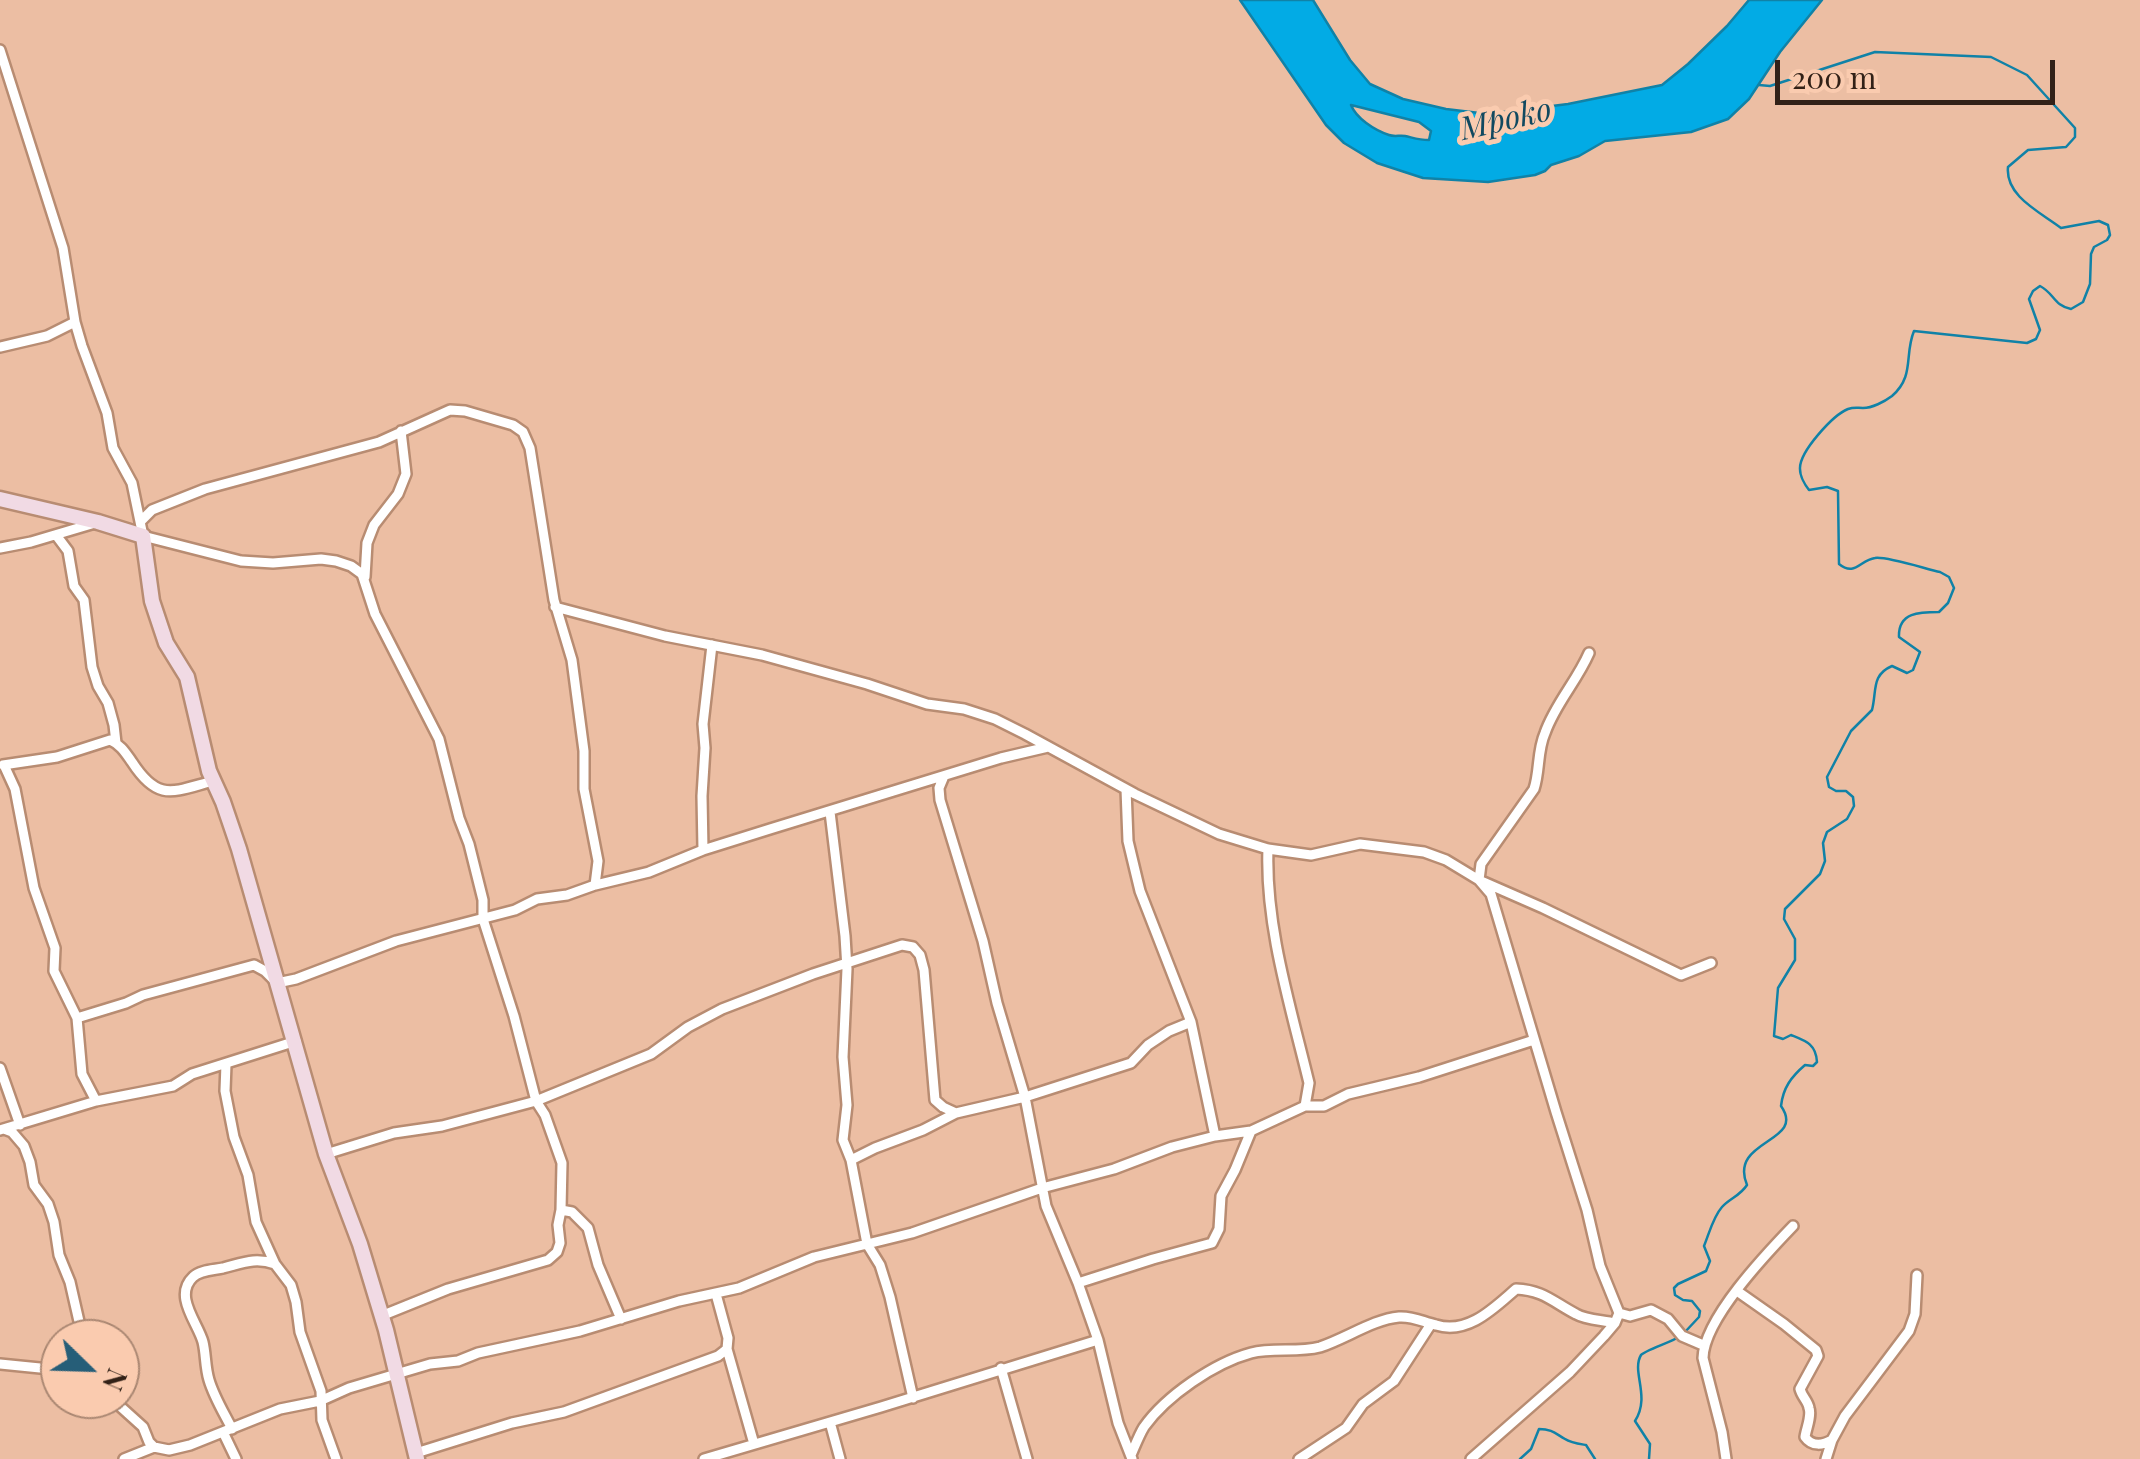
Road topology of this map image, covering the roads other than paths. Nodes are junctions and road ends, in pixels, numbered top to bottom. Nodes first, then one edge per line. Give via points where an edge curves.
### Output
1 (0, 50) edge
2 (75, 322) junction
3 (0, 347) edge
4 (401, 431) junction
5 (0, 499) edge
6 (98, 522) junction
7 (142, 529) junction
8 (56, 535) junction
9 (0, 548) edge
10 (364, 580) junction
11 (555, 607) junction
12 (712, 645) junction
13 (1589, 653) dead end
14 (116, 743) junction
15 (1048, 747) junction
16 (2, 766) edge
17 (944, 776) junction
18 (214, 781) junction
19 (1126, 789) junction
20 (830, 812) junction
21 (1268, 849) junction
22 (703, 850) junction
23 (1479, 880) junction
24 (596, 884) junction
25 (483, 919) junction
26 (1710, 963) dead end
27 (846, 964) junction
28 (278, 983) junction
29 (77, 1018) junction
30 (1191, 1022) junction
31 (1534, 1040) junction
32 (296, 1041) junction
33 (226, 1064) junction
34 (0, 1068) edge
35 (1025, 1097) junction
36 (96, 1101) junction
37 (536, 1101) junction
38 (1305, 1106) junction
39 (956, 1114) junction
40 (20, 1125) junction
41 (2, 1130) edge
42 (1251, 1131) junction
43 (1215, 1136) junction
44 (326, 1154) junction
45 (851, 1160) junction
46 (1042, 1188) junction
47 (561, 1210) junction
48 (1793, 1226) dead end
49 (867, 1244) junction
50 (275, 1264) junction
51 (1917, 1275) dead end
52 (1078, 1283) junction
53 (1738, 1291) junction
54 (716, 1294) junction
55 (382, 1316) junction
56 (1617, 1318) junction
57 (78, 1319) edge
58 (621, 1319) junction
59 (1431, 1324) junction
60 (1098, 1340) junction
61 (1704, 1345) junction
62 (727, 1349) junction
63 (2, 1363) edge
64 (40, 1368) edge
65 (1000, 1368) junction
66 (398, 1374) junction
67 (913, 1398) junction
68 (320, 1402) junction
69 (134, 1419) edge
70 (830, 1422) junction
71 (228, 1431) junction
72 (1832, 1440) junction
73 (754, 1444) junction
74 (154, 1448) junction
75 (417, 1456) edge
76 (1132, 1457) edge
77 (124, 1459) edge
78 (236, 1459) edge
79 (336, 1459) edge
80 (704, 1459) edge
81 (840, 1459) edge
82 (1027, 1459) edge
83 (1299, 1459) edge
84 (1472, 1459) edge
85 (1726, 1459) edge
86 (1826, 1459) edge

1 - 2 street via 63,248
2 - 3 street
2 - 7 street
4 - 7 street via 345,453 205,489 152,510
4 - 10 street via 406,474 367,542
4 - 11 street via 450,410 523,432
5 - 6 street
6 - 7 street
6 - 8 street
7 - 10 street via 241,561 336,561
7 - 18 street via 152,602 187,676
8 - 9 street
8 - 14 street via 68,550 74,586 84,600 92,667
10 - 25 street via 439,740
11 - 12 street
11 - 24 street via 572,660
12 - 15 street via 995,719
12 - 22 street via 703,724
13 - 23 street via 1545,732 1534,789 1480,864
14 - 16 street
14 - 18 street via 143,779 165,792
15 - 17 street
15 - 19 street
16 - 29 street via 15,789 54,971
17 - 20 street
17 - 35 street via 940,800
18 - 28 street
19 - 21 street via 1219,834
19 - 30 street via 1128,841 1140,891
20 - 22 street
20 - 27 street
21 - 23 street via 1311,855 1360,844 1424,852
21 - 38 street via 1270,911 1309,1084
22 - 24 street
23 - 26 street via 1682,975
23 - 31 street via 1491,894
24 - 25 street
25 - 28 street via 396,940
25 - 37 street
27 - 37 street via 722,1009 652,1054
27 - 39 street via 902,945 920,955 935,1100
27 - 45 street via 843,1140
28 - 29 street via 254,965
28 - 32 street
29 - 36 street via 82,1074
30 - 35 street via 1131,1062
30 - 43 street
31 - 38 street via 1324,1106
31 - 56 street
32 - 33 street
32 - 44 street
33 - 36 street via 173,1086
33 - 50 street via 234,1137 256,1222
34 - 40 street
35 - 39 street
35 - 46 street
36 - 40 street
37 - 44 street
37 - 47 street via 562,1163
38 - 42 street
39 - 45 street
40 - 41 street
41 - 57 street via 24,1146 34,1185 48,1204
42 - 43 street
42 - 52 street via 1221,1196 1212,1243
43 - 46 street
44 - 55 street
45 - 49 street
46 - 49 street
46 - 52 street
47 - 55 street via 560,1243 548,1260
47 - 58 street via 588,1228
48 - 53 street
49 - 54 street via 814,1256
49 - 67 street via 890,1298
50 - 68 street via 291,1285
50 - 71 street via 250,1260 204,1272 188,1288 187,1310 198,1326
51 - 72 street via 1909,1331
52 - 60 street
53 - 61 street
53 - 72 street via 1816,1350 1800,1389 1810,1412 1805,1438 1815,1444
54 - 58 street
54 - 62 street
55 - 66 street
56 - 59 street via 1579,1317 1532,1290 1516,1289 1488,1314 1458,1328
56 - 61 street via 1650,1310
56 - 84 street via 1570,1372
58 - 66 street
59 - 76 street via 1394,1317 1340,1341 1252,1352 1217,1366 1161,1409 1143,1429
59 - 83 street via 1394,1382 1363,1404 1346,1428
60 - 65 street
60 - 76 street
61 - 85 street
62 - 73 street
62 - 75 street via 564,1412
63 - 64 street
65 - 67 street
65 - 82 street
66 - 68 street
66 - 75 street
67 - 70 street
68 - 71 street
68 - 79 street
69 - 74 street
70 - 73 street
70 - 81 street
71 - 74 street via 179,1448
71 - 78 street
72 - 86 street
73 - 80 street
74 - 77 street

